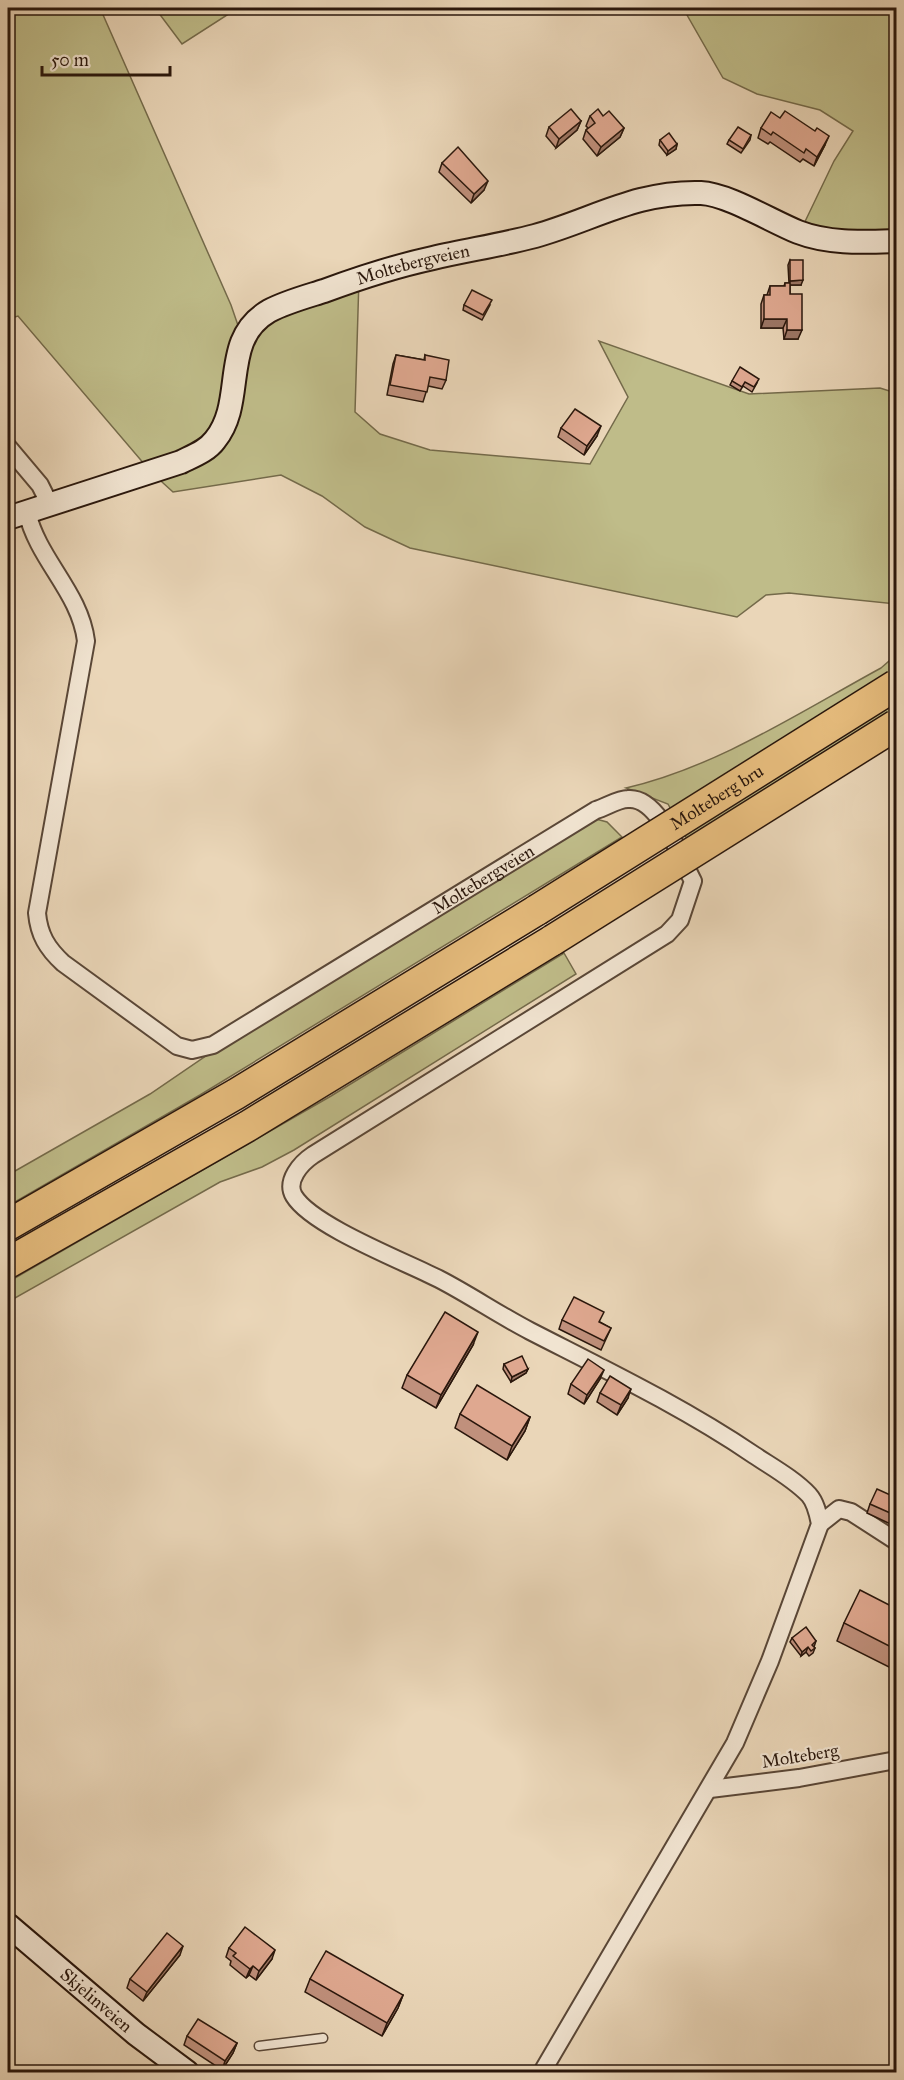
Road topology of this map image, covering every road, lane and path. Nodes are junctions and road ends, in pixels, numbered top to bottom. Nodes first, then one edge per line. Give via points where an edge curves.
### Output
1 (897, 241) edge
2 (8, 447) edge
3 (50, 505) junction
4 (17, 515) edge
5 (897, 685) edge
6 (897, 725) edge
7 (8, 1226) edge
8 (8, 1263) edge
9 (810, 1496) junction
10 (839, 1509) junction
11 (820, 1524) junction
12 (897, 1541) edge
13 (897, 1760) edge
14 (710, 1789) junction
15 (8, 1925) edge
16 (323, 2038) dead end
17 (260, 2046) dead end
18 (187, 2073) edge
19 (542, 2073) edge

1 - 3 main road, Moltebergveien via 827,239 800,232 711,194 680,194 624,204 538,235 359,278 291,301 250,325 236,359 232,405 224,427 214,442 198,454
2 - 3 street via 40,485
3 - 4 main road, Moltebergveien
4 - 9 street, Moltebergveien via 77,606 86,641 37,913 39,929 57,957 177,1046 192,1050 213,1045 596,810 629,798 645,803 659,816 693,881 680,920 667,934 300,1164 292,1182 292,1194 306,1210 378,1251 440,1279 732,1440
5 - 7 highway, Molteberg bru, bridge via 236,1094
6 - 8 highway, Molteberg bru, bridge via 248,1126
9 - 10 street
9 - 11 street
10 - 11 street
10 - 12 street via 851,1512
11 - 14 street via 752,1707
13 - 14 street, Molteberg
14 - 19 street
15 - 18 main road, Skjelinveien
16 - 17 lane

